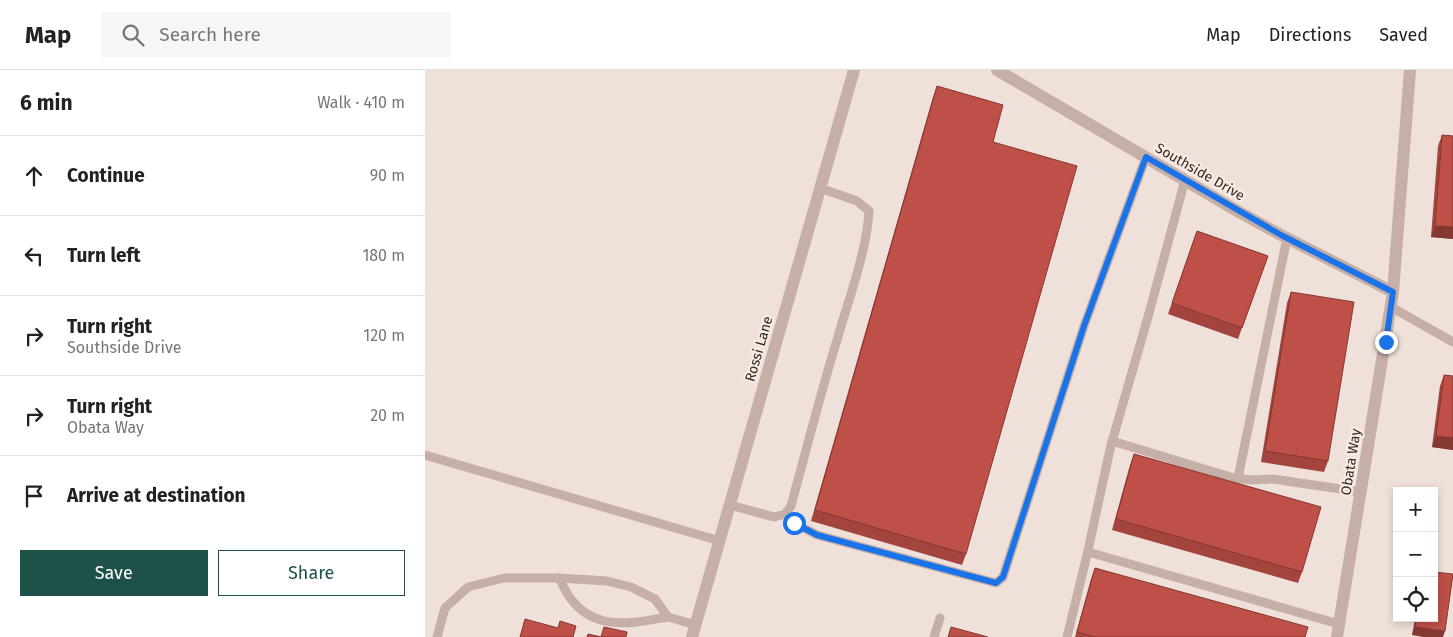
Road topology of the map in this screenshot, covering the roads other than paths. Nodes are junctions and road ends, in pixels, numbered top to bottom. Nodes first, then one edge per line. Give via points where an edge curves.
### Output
1 (854, 70) edge
2 (997, 70) edge
3 (1410, 70) edge
4 (1146, 157) junction
5 (1185, 180) junction
6 (820, 188) junction
7 (1287, 238) junction
8 (1393, 292) junction
9 (1391, 306) junction
10 (1453, 342) edge
11 (1112, 441) junction
12 (425, 455) edge
13 (1238, 478) junction
14 (1361, 492) junction
15 (730, 505) junction
16 (785, 514) junction
17 (720, 541) junction
18 (1088, 552) junction
19 (559, 578) junction
20 (668, 617) junction
21 (940, 618) dead end
22 (694, 631) edge
23 (1338, 631) edge
24 (437, 637) edge
25 (934, 637) edge
26 (1067, 637) edge

1 - 6 street, Rossi Lane
2 - 4 street, Southside Drive
3 - 8 street, Obata Way
4 - 5 street, Southside Drive
4 - 16 lane via 1084,326 1003,577 996,583 817,535 794,523
5 - 7 street, Southside Drive
5 - 11 lane
6 - 15 street, Rossi Lane
6 - 16 lane via 857,201 869,211 868,226 791,506
7 - 8 street, Southside Drive
7 - 13 lane
8 - 9 street, Obata Way
9 - 10 lane
9 - 14 street, Obata Way
11 - 13 lane
11 - 18 lane
12 - 17 lane
13 - 14 lane via 1273,479
14 - 23 street, Obata Way
15 - 16 lane via 774,517
15 - 17 street, Rossi Lane
17 - 22 street, Rossi Lane
18 - 23 lane
18 - 26 lane
19 - 20 lane via 631,586 655,599
19 - 20 lane via 571,599 589,615 603,621 624,624
19 - 24 lane via 504,578 468,587 445,608
20 - 22 lane
21 - 25 lane

